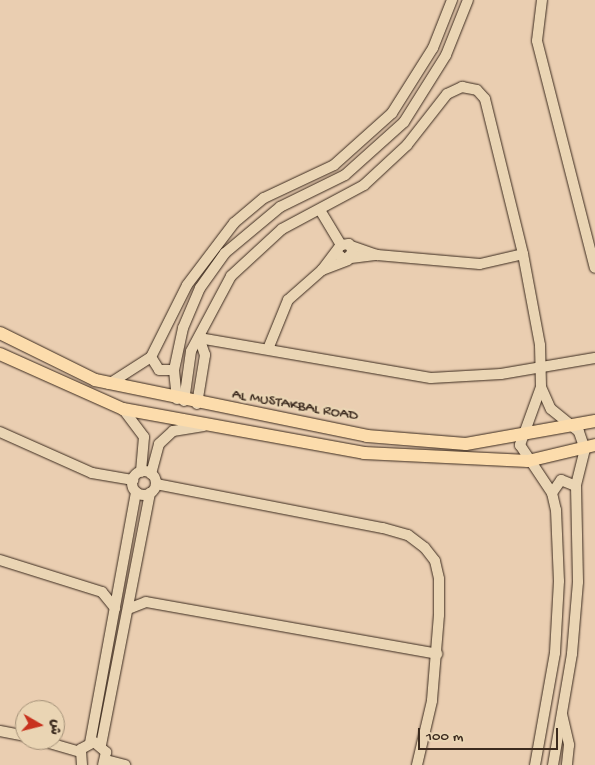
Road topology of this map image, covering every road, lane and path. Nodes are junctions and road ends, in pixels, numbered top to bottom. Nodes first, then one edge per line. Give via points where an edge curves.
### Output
1 (452, 0) edge
2 (468, 0) edge
3 (542, 0) edge
4 (320, 210) junction
5 (343, 248) junction
6 (523, 254) junction
7 (377, 255) junction
8 (349, 259) junction
9 (595, 268) edge
10 (322, 270) junction
11 (0, 333) edge
12 (199, 338) junction
13 (268, 349) junction
14 (0, 354) edge
15 (150, 357) junction
16 (595, 358) edge
17 (540, 367) junction
18 (174, 370) junction
19 (109, 384) junction
20 (541, 387) junction
21 (186, 401) junction
22 (122, 408) junction
23 (595, 421) edge
24 (567, 425) junction
25 (205, 426) junction
26 (0, 432) edge
27 (520, 436) junction
28 (489, 441) junction
29 (590, 447) edge
30 (473, 460) junction
31 (528, 461) junction
32 (146, 473) junction
33 (133, 480) junction
34 (156, 484) junction
35 (576, 486) junction
36 (136, 492) junction
37 (150, 493) junction
38 (552, 493) junction
39 (0, 560) edge
40 (121, 581) junction
41 (132, 588) junction
42 (102, 592) junction
43 (146, 602) junction
44 (115, 608) junction
45 (128, 608) junction
46 (437, 654) junction
47 (562, 713) junction
48 (0, 731) edge
49 (15, 734) edge
50 (90, 743) junction
51 (101, 745) junction
52 (65, 748) edge
53 (80, 752) junction
54 (104, 762) edge
55 (82, 765) edge
56 (125, 765) edge
57 (417, 765) edge
58 (536, 765) edge
59 (553, 765) edge
60 (566, 765) edge

1 - 15 street via 433,48 392,114 334,165 281,188 234,222 187,285
2 - 18 street via 446,55 404,122 345,175 280,207 225,253 200,288 183,328
3 - 9 street via 537,41
4 - 5 street
4 - 6 street via 364,185 407,145 447,94 470,88 485,99
4 - 12 street via 282,229 231,276
5 - 7 street
5 - 8 street
5 - 8 street
5 - 10 street
6 - 7 street via 480,264
6 - 17 street
7 - 8 street
8 - 10 street
10 - 13 street via 288,300
11 - 19 main road, AL MUSTAKBAL ROAD
12 - 13 street
12 - 21 street via 205,354
13 - 17 street via 431,378
14 - 22 main road
15 - 18 street via 159,370
15 - 19 street
16 - 17 street
17 - 20 street
18 - 21 street
19 - 21 main road, AL MUSTAKBAL ROAD
20 - 24 street via 550,410
20 - 27 street via 532,420
21 - 28 main road, AL MUSTAKBAL ROAD via 367,436 421,442
22 - 25 main road
22 - 32 street via 144,437
23 - 24 main road, AL MUSTAKBAL ROAD
24 - 27 main road, AL MUSTAKBAL ROAD
24 - 29 street
25 - 30 main road via 364,453
25 - 32 street via 173,431 159,444
26 - 33 street via 92,473
27 - 28 main road, AL MUSTAKBAL ROAD
27 - 31 street
28 - 30 main road
29 - 31 main road
29 - 35 street
30 - 31 main road
31 - 38 street
32 - 33 street
32 - 34 street
33 - 36 street
34 - 37 street
34 - 46 street via 408,535 435,561 439,579
35 - 38 street via 561,480
35 - 47 street via 578,582
36 - 37 street
36 - 40 street
37 - 41 street
38 - 58 street via 559,590 555,653
39 - 42 street
40 - 42 street
40 - 44 street
41 - 43 street
41 - 45 street
42 - 44 street
43 - 45 street
43 - 46 street
44 - 50 street
45 - 51 street
46 - 57 street
47 - 59 street
47 - 60 street via 569,745
48 - 49 street
50 - 51 street
50 - 53 street
51 - 54 street
52 - 53 street
53 - 55 street
54 - 56 street

